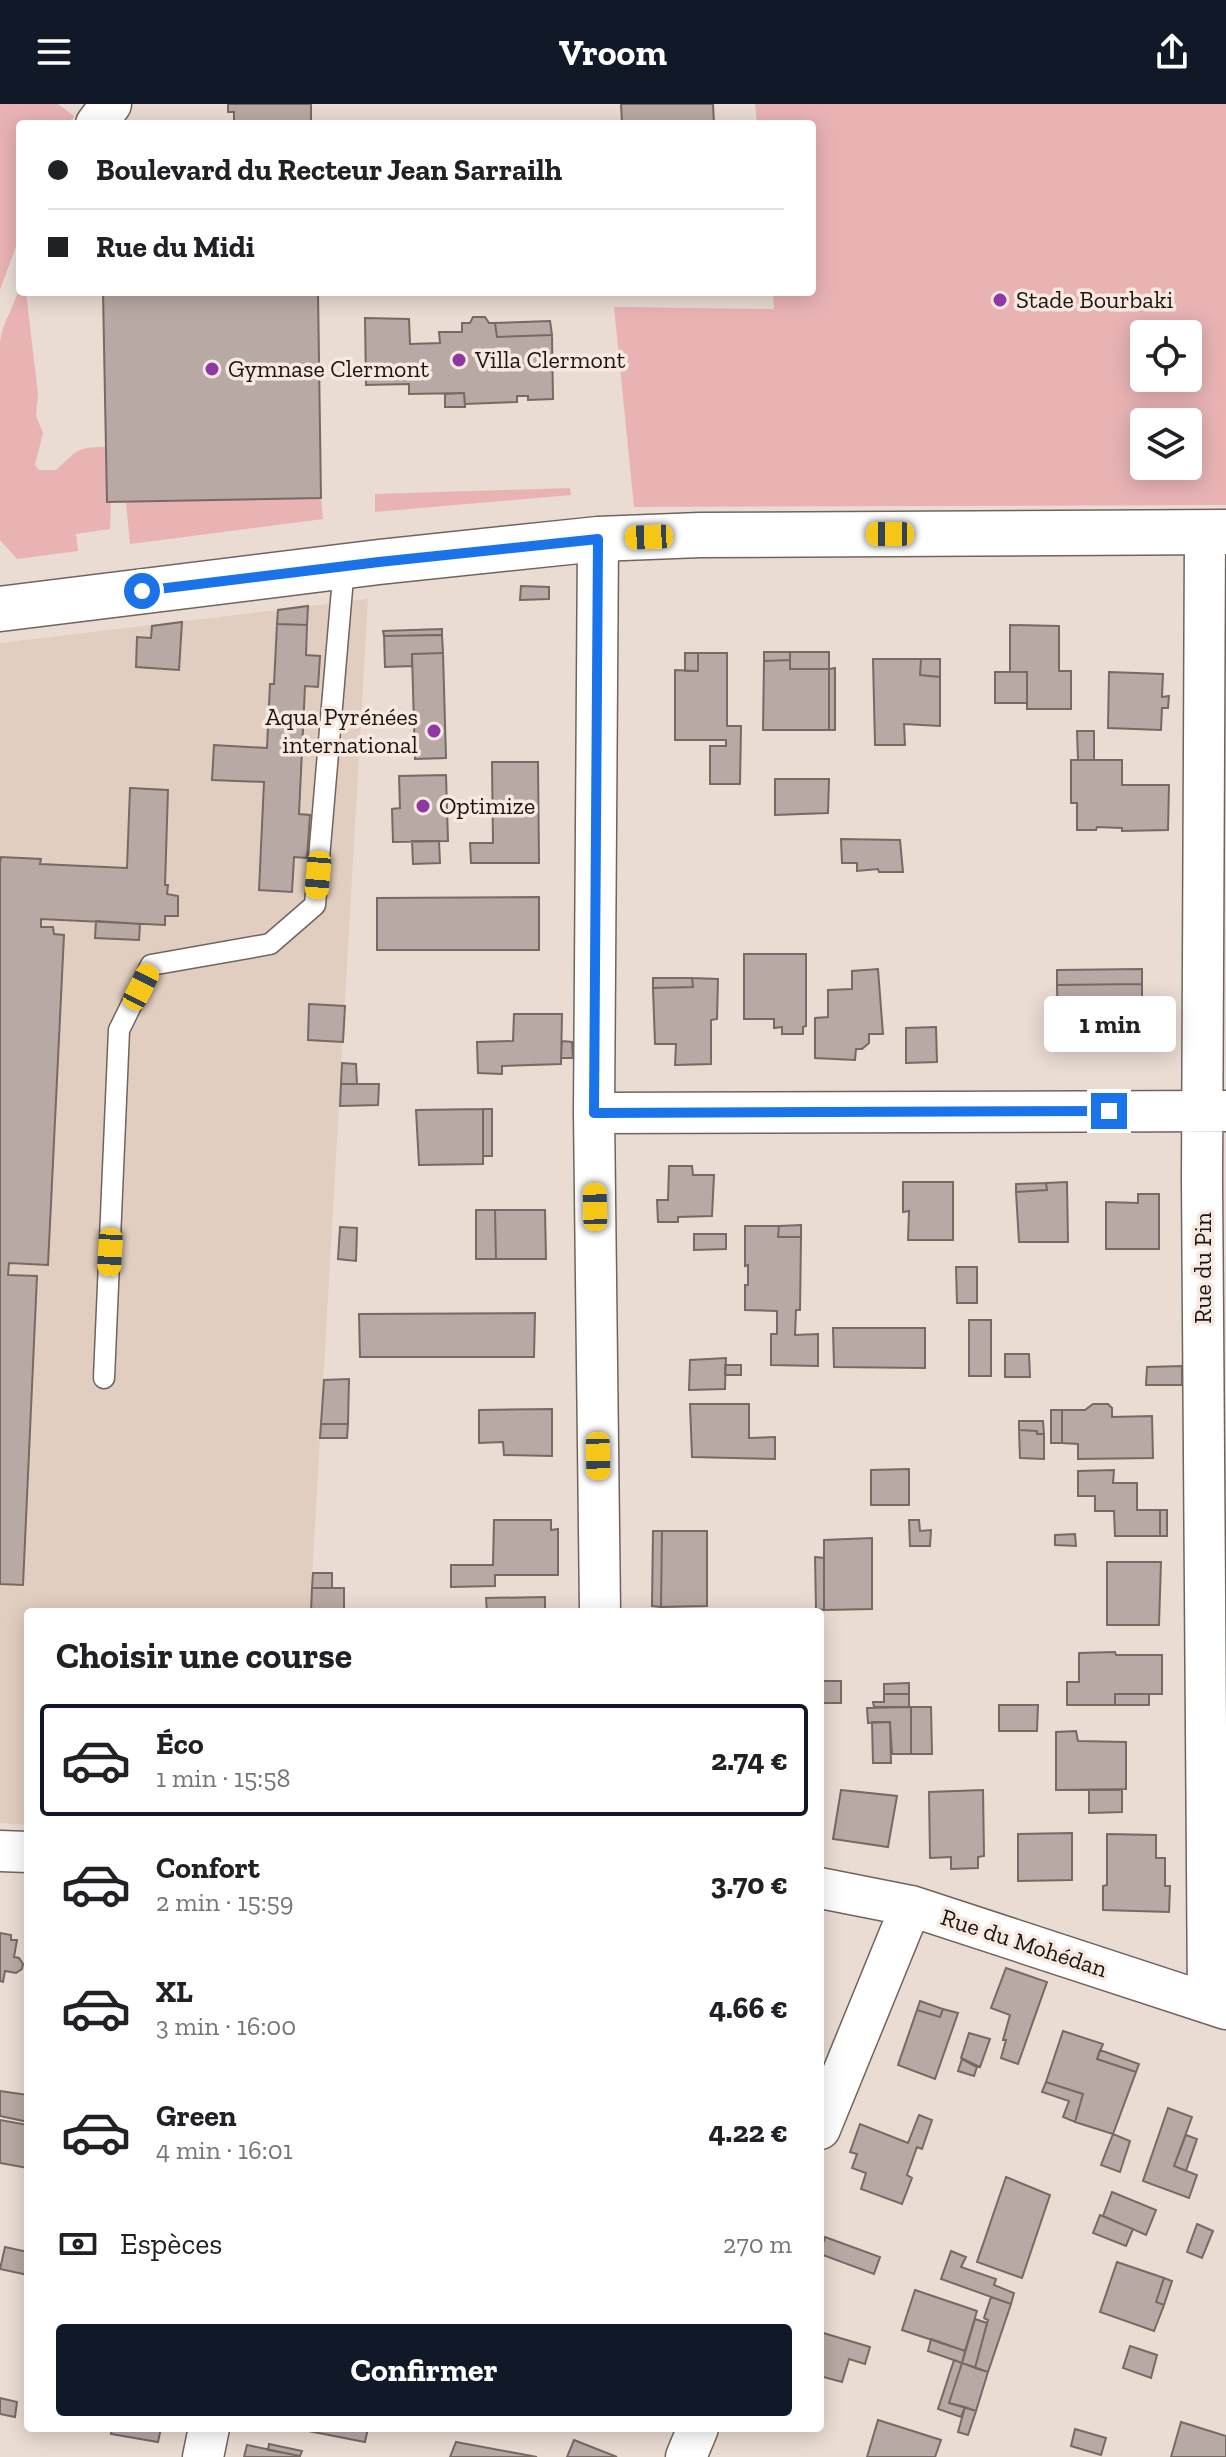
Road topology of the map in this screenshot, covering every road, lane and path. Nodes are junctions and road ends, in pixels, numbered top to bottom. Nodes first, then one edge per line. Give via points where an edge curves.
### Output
1 (1216, 532) edge
2 (598, 539) junction
3 (344, 566) junction
4 (0, 609) edge
5 (1215, 1110) edge
6 (594, 1113) junction
7 (104, 1378) dead end
8 (600, 1608) edge
9 (0, 1851) edge
10 (24, 1852) edge
11 (824, 1889) edge
12 (911, 1906) junction
13 (1217, 2006) edge
14 (824, 2119) edge
15 (208, 2432) edge
16 (696, 2432) edge
17 (203, 2457) edge
18 (686, 2457) edge

1 - 2 street
1 - 5 street, Rue du Pin
2 - 3 street
2 - 6 street
3 - 4 street
3 - 7 lane via 315,905 270,944 151,965 119,1030
5 - 6 street
5 - 13 street, Rue du Pin
6 - 8 street
9 - 10 street
11 - 12 street, Rue du Mohédan
12 - 13 street, Rue du Mohédan
12 - 14 street
15 - 17 street
16 - 18 street

